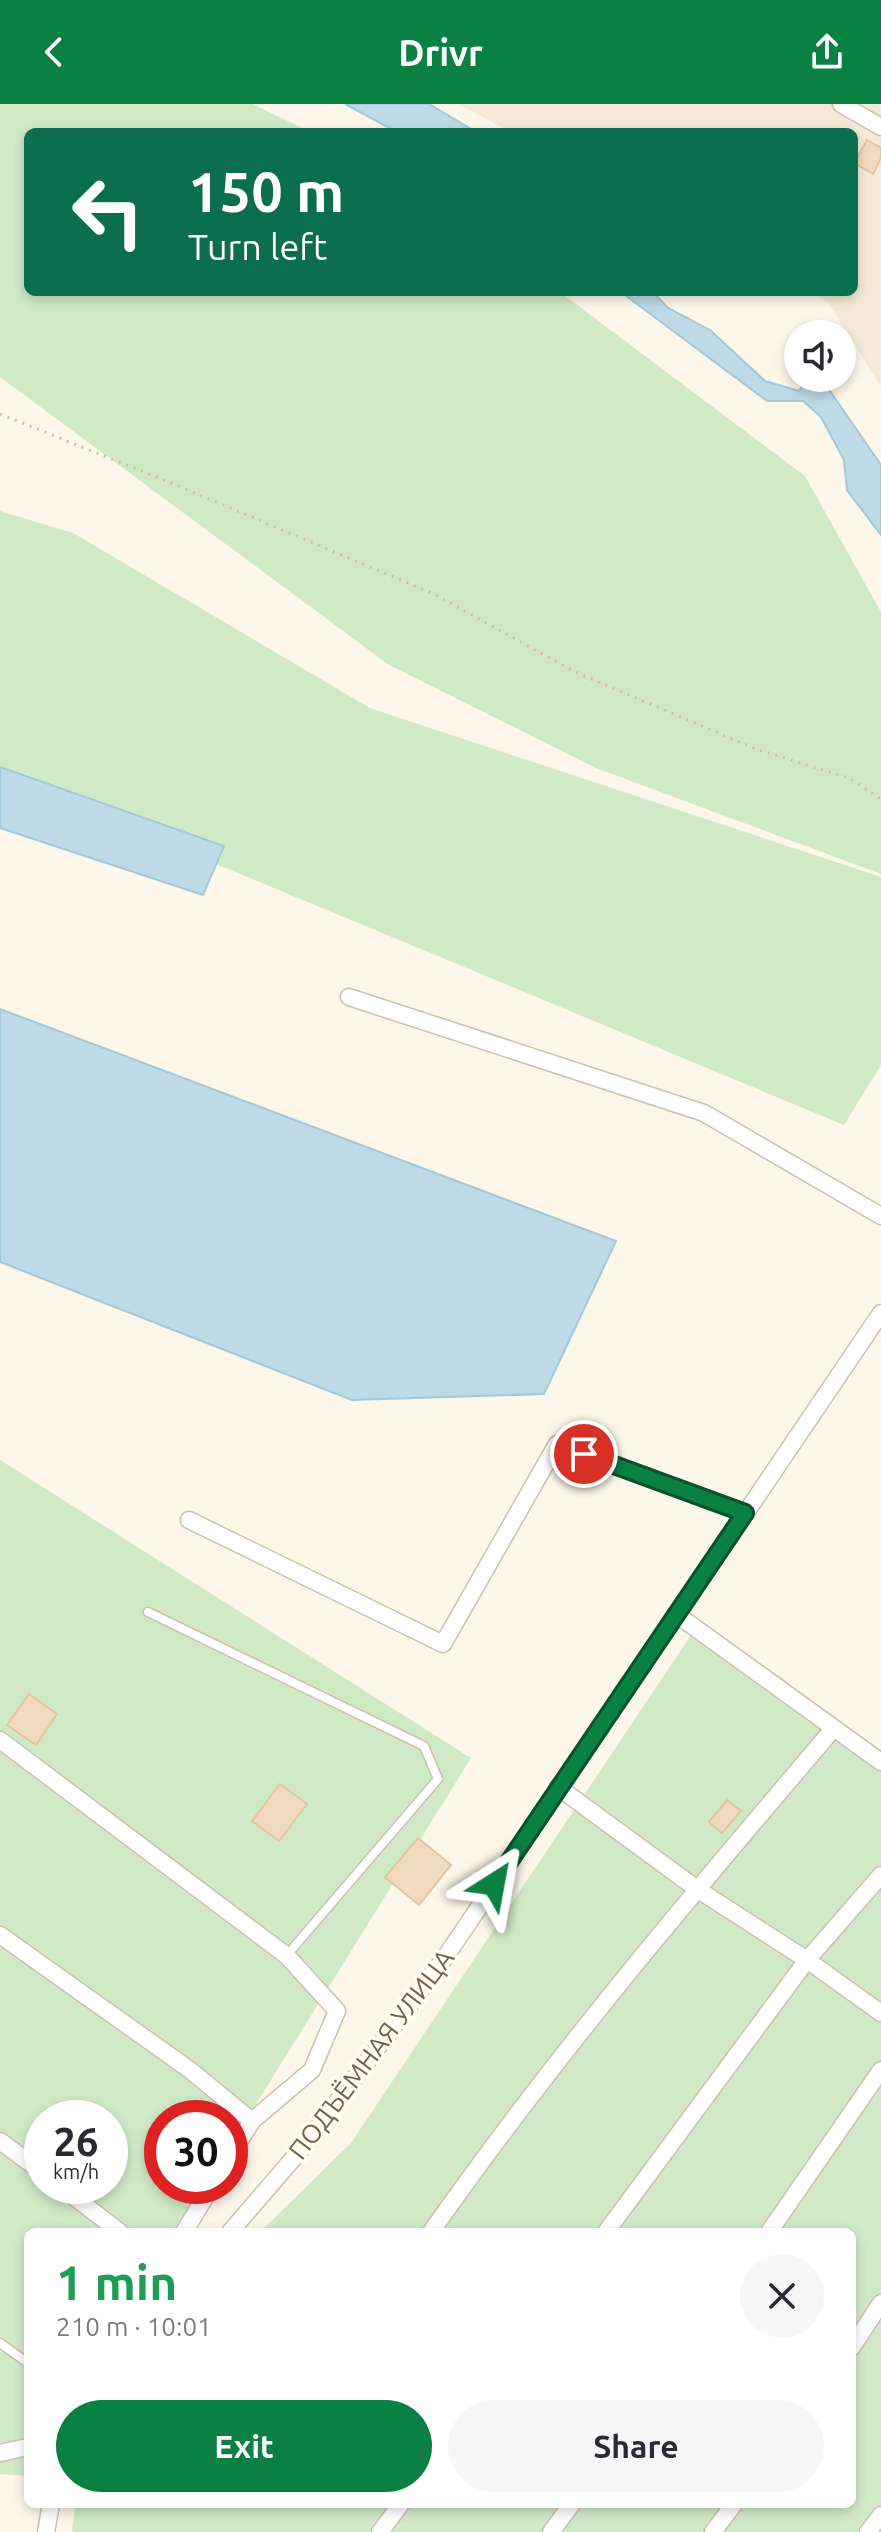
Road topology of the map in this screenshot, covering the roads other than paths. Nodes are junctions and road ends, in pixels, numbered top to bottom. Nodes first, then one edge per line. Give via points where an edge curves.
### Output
1 (841, 104) edge
2 (881, 127) edge
3 (349, 997) dead end
4 (881, 1216) edge
5 (881, 1313) edge
6 (745, 1513) junction
7 (189, 1520) dead end
8 (148, 1612) dead end
9 (676, 1614) junction
10 (828, 1735) dead end
11 (0, 1740) edge
12 (881, 1762) edge
13 (558, 1787) junction
14 (881, 1875) edge
15 (697, 1889) junction
16 (0, 1935) edge
17 (287, 1956) junction
18 (807, 1960) junction
19 (881, 2013) edge
20 (881, 2070) edge
21 (252, 2121) junction
22 (248, 2127) edge
23 (0, 2141) edge
24 (24, 2159) edge
25 (83, 2204) edge
26 (201, 2204) edge
27 (115, 2228) edge
28 (186, 2228) edge
29 (233, 2228) edge
30 (434, 2228) edge
31 (609, 2228) edge
32 (772, 2228) edge
33 (881, 2303) edge
34 (856, 2341) edge
35 (0, 2343) edge
36 (24, 2360) edge
37 (24, 2448) edge
38 (0, 2453) edge
39 (50, 2508) edge
40 (398, 2508) edge
41 (569, 2508) edge
42 (731, 2508) edge
43 (881, 2515) edge
44 (46, 2532) edge
45 (380, 2532) edge
46 (551, 2532) edge
47 (713, 2532) edge
48 (868, 2532) edge

1 - 2 street
3 - 4 street via 704,1113
5 - 6 street, ПОДЪЁМНАЯ УЛИЦА
6 - 7 street via 557,1444 443,1644
6 - 9 street, ПОДЪЁМНАЯ УЛИЦА
8 - 17 lane via 424,1746 438,1779
9 - 12 street
9 - 13 street, ПОДЪЁМНАЯ УЛИЦА
10 - 15 street
11 - 17 street
13 - 15 street
13 - 29 street, ПОДЪЁМНАЯ УЛИЦА via 446,1956 304,2146
14 - 18 street
15 - 18 street
15 - 30 street via 491,2147
16 - 21 street via 190,2070
17 - 21 street via 337,2011 312,2070
18 - 19 street
18 - 31 street
20 - 32 street
21 - 22 street
23 - 24 street
25 - 27 street
26 - 28 street
33 - 34 street
35 - 36 lane
37 - 38 street
39 - 44 street
40 - 45 street
41 - 46 street
42 - 47 street
43 - 48 street

